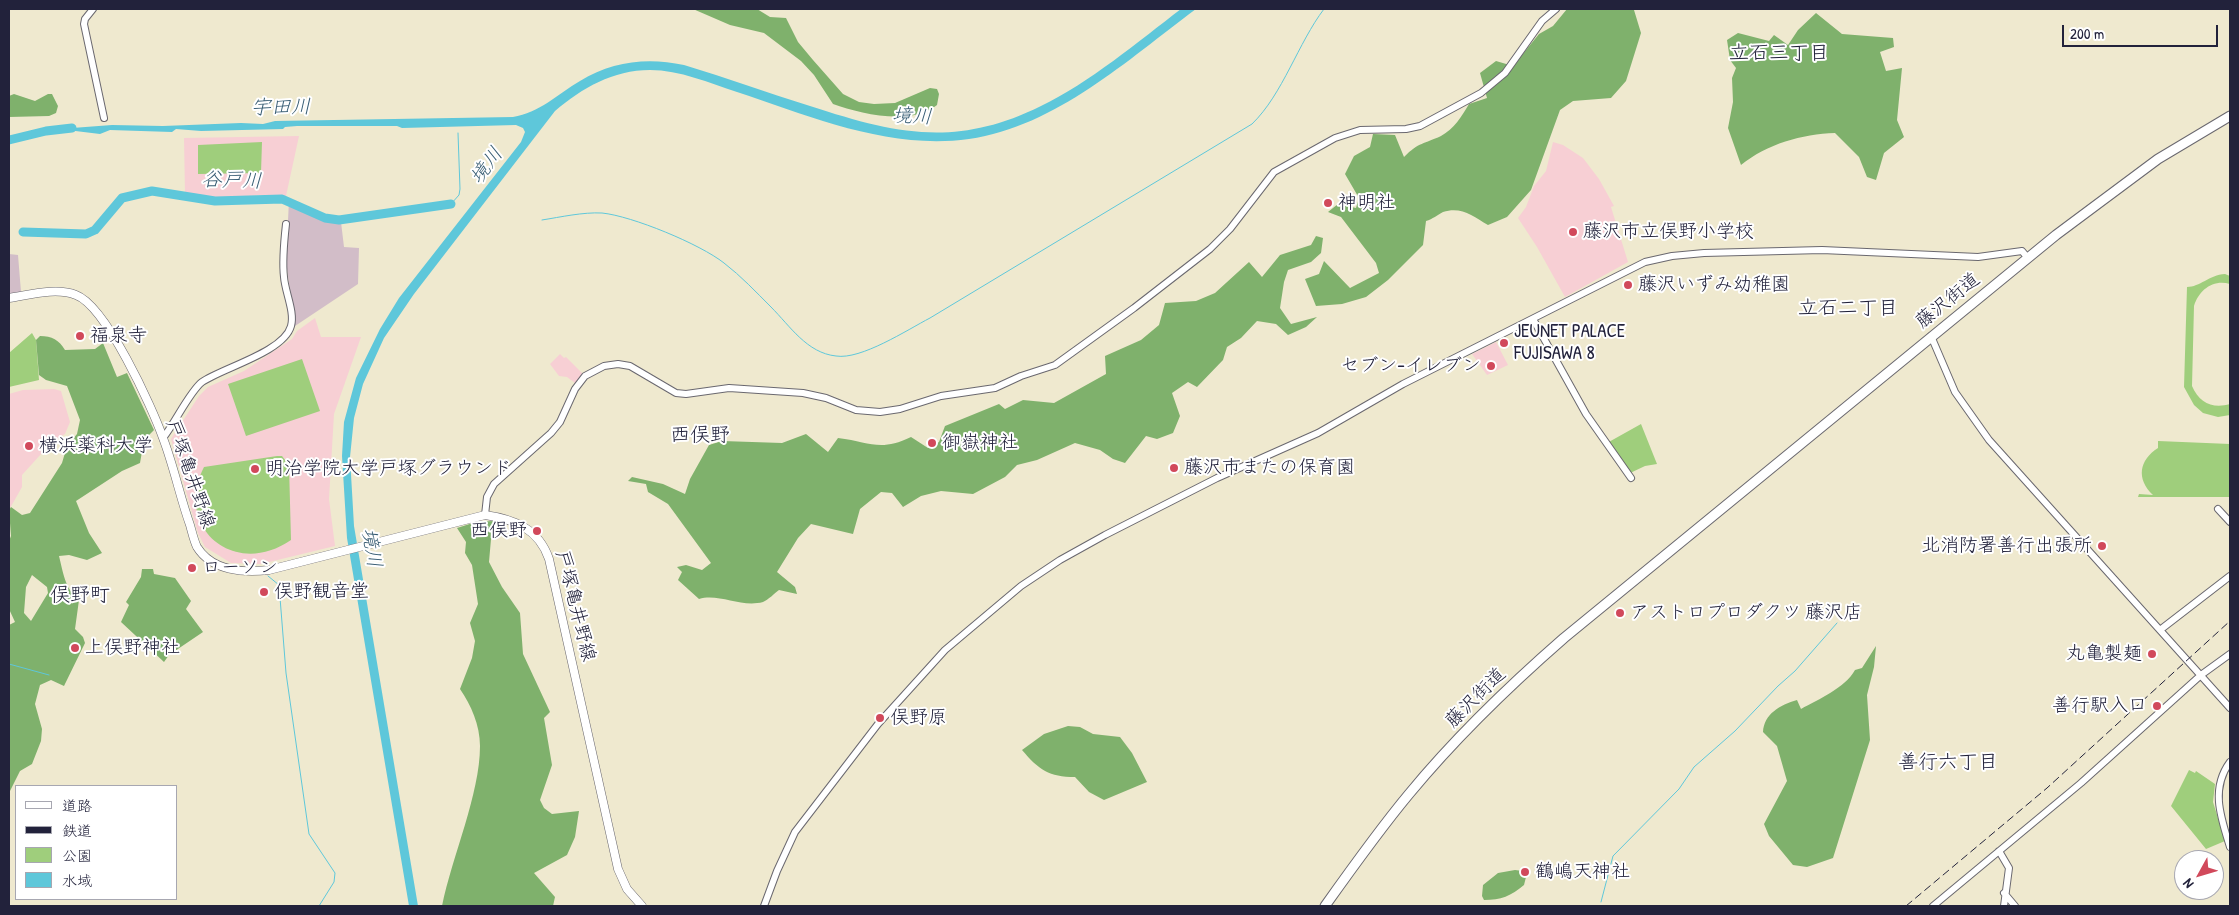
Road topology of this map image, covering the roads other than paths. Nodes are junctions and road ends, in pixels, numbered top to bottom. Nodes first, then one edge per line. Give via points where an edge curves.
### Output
1 (93, 9) edge
2 (1556, 9) edge
3 (2230, 116) edge
4 (104, 118) dead end
5 (286, 224) dead end
6 (2027, 257) junction
7 (9, 298) edge
8 (1533, 319) junction
9 (1931, 336) junction
10 (163, 438) junction
11 (1631, 478) dead end
12 (2218, 509) dead end
13 (485, 514) junction
14 (2230, 522) edge
15 (2230, 576) edge
16 (2160, 630) junction
17 (2230, 654) edge
18 (2201, 675) junction
19 (2230, 708) edge
20 (2230, 762) edge
21 (2230, 847) edge
22 (2000, 851) junction
23 (2004, 893) junction
24 (642, 906) edge
25 (764, 906) edge
26 (1325, 906) edge
27 (1933, 906) edge
28 (2004, 906) edge
29 (2015, 906) edge

1 - 4 street via 84,24
2 - 13 street via 1542,21 1504,73 1481,92 1420,126 1360,130 1335,138 1274,172 1230,229 1210,249 1054,365 988,390 941,396 880,412 856,410 803,393 729,388 676,393 630,366 604,366 581,380 551,433 494,484
3 - 6 highway, 藤沢街道 via 2120,185
5 - 10 street via 284,276 292,322 288,332 255,356 201,383
6 - 8 street via 2022,251 1978,257 1822,250 1672,256 1632,268
6 - 9 highway, 藤沢街道
7 - 10 main road, 戸塚亀井野線 via 64,292 76,294 92,305 122,350
8 - 11 street via 1586,414
8 - 25 street via 1402,384 1318,433 1217,478 1113,530 1021,586 945,650 878,724 795,832
9 - 16 street via 1955,392 2003,456
9 - 26 highway, 藤沢街道 via 1564,638 1472,724 1410,793
10 - 13 main road, 戸塚亀井野線 via 198,547 222,567 249,572 269,570
12 - 14 street
13 - 24 main road, 戸塚亀井野線 via 522,525 538,537 547,552 618,869 626,889
15 - 16 street
16 - 18 street
17 - 18 street
18 - 19 street
18 - 22 street
20 - 21 street via 2218,793
22 - 23 street via 2009,868
22 - 27 street
23 - 28 street
23 - 29 street

